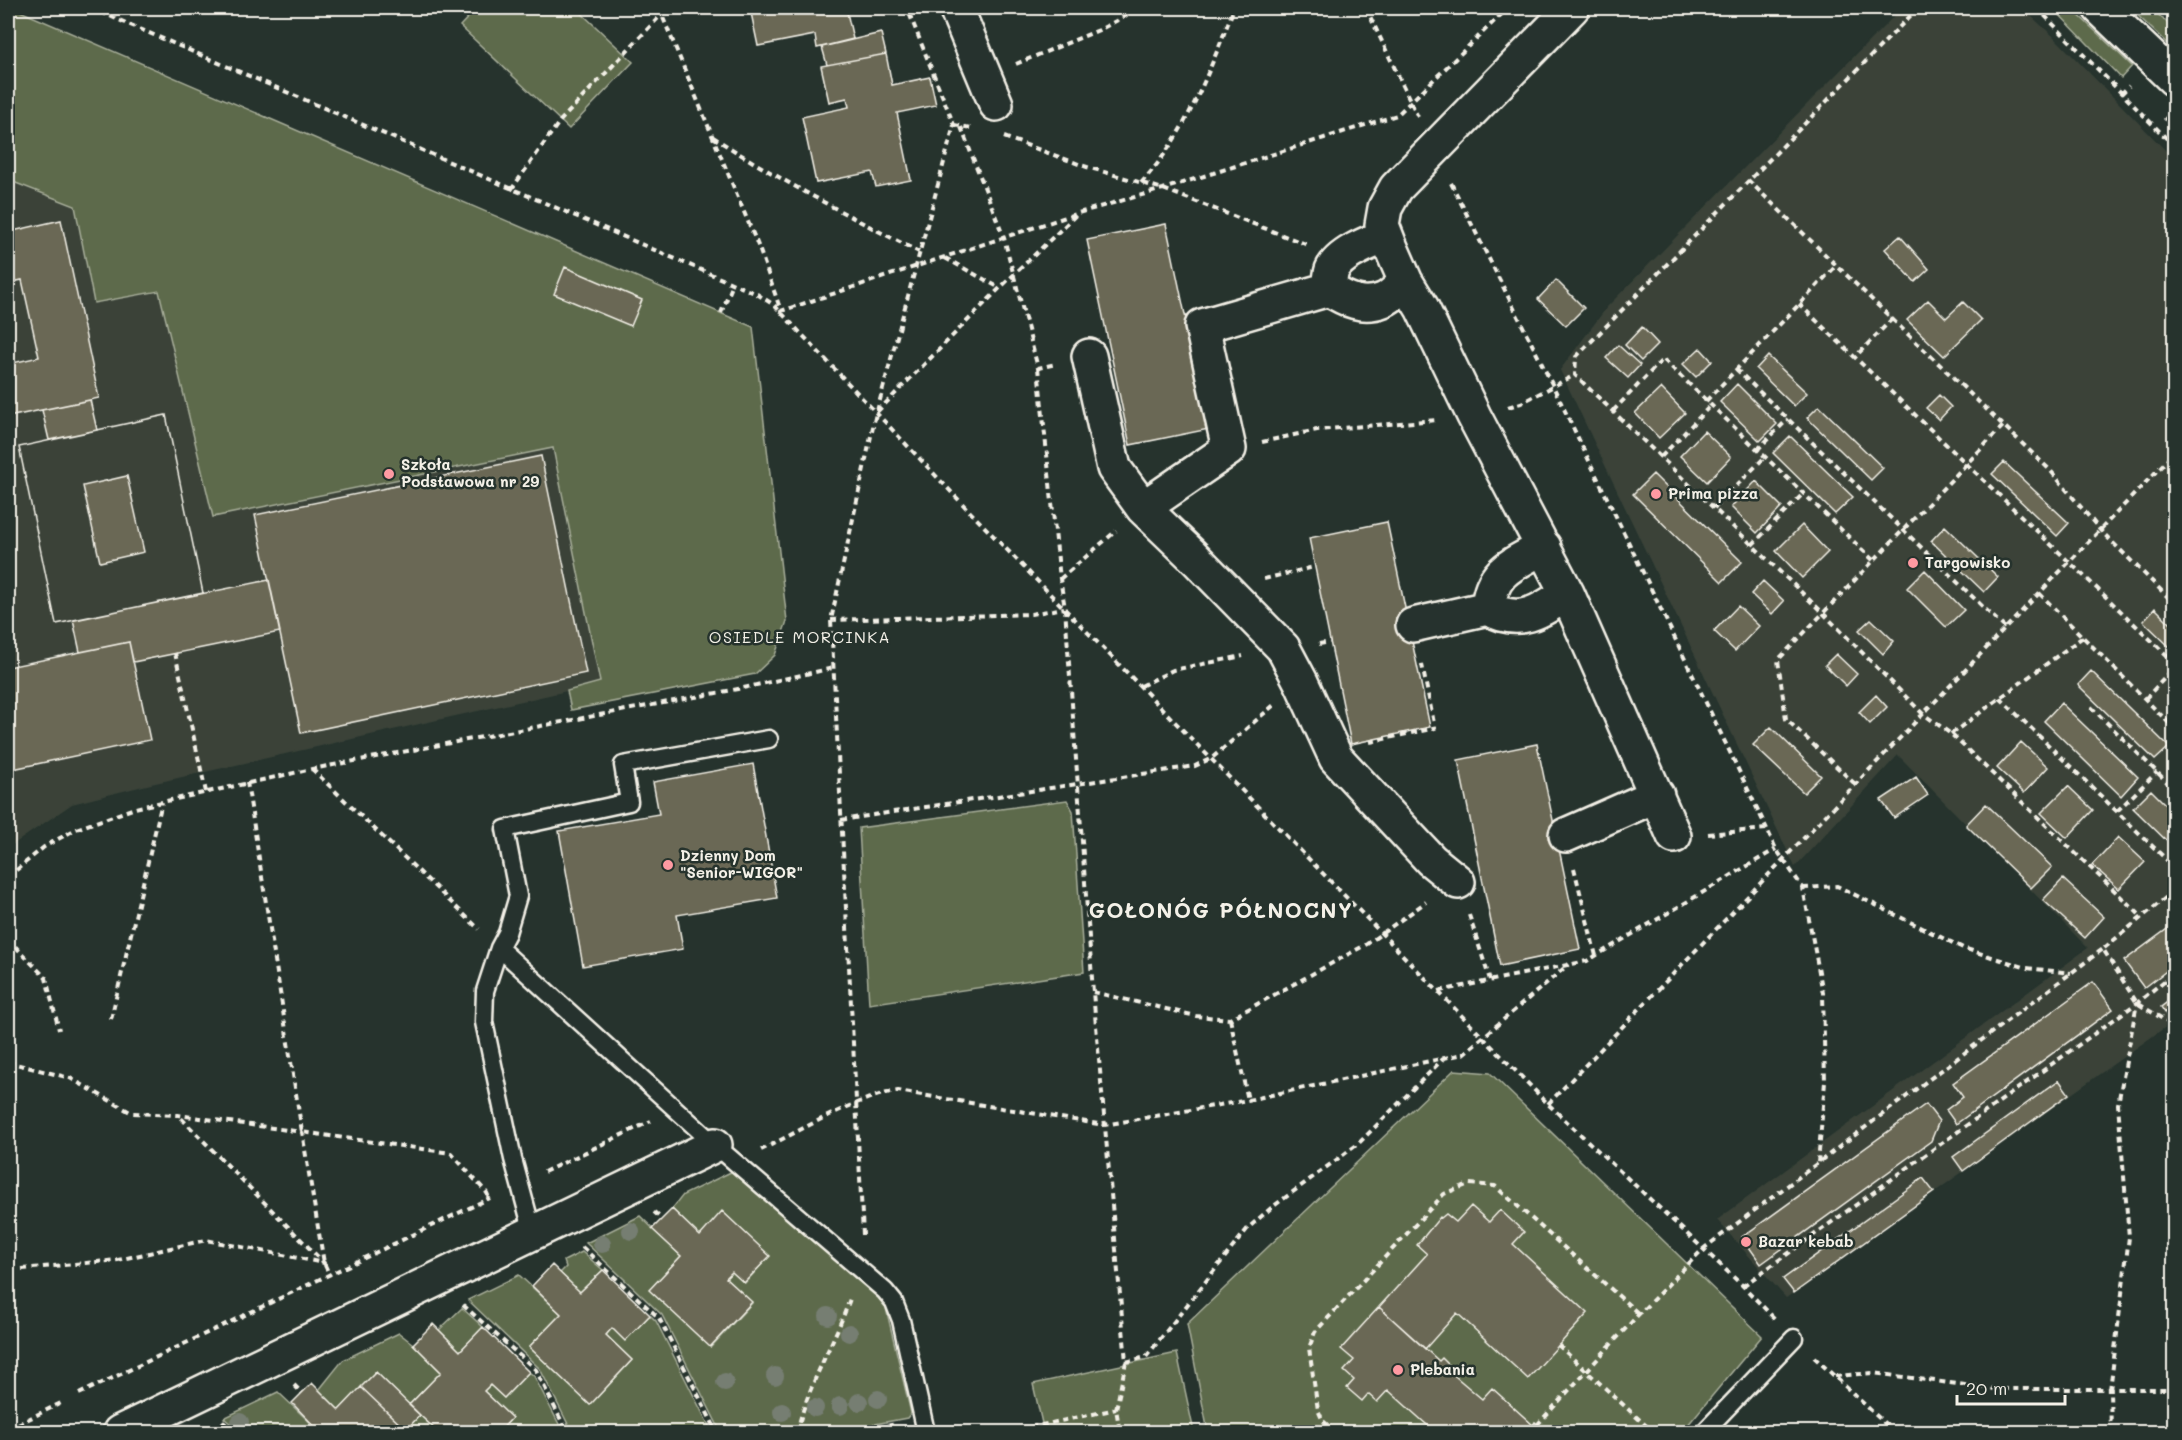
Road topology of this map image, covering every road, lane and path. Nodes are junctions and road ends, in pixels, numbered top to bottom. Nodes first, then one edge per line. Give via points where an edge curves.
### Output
1 (91, 8) edge
2 (659, 8) edge
3 (908, 8) edge
4 (956, 8) edge
5 (1140, 8) edge
6 (1234, 8) edge
7 (1366, 8) edge
8 (1508, 8) edge
9 (1572, 8) edge
10 (1918, 8) edge
11 (2037, 8) edge
12 (2100, 8) edge
13 (2163, 8) edge
14 (662, 14) junction
15 (2175, 18) edge
16 (2175, 79) edge
17 (2129, 86) dead end
18 (2121, 94) junction
19 (1411, 103) junction
20 (992, 105) junction
21 (954, 125) junction
22 (960, 126) junction
23 (975, 129) dead end
24 (713, 136) junction
25 (2175, 146) edge
26 (1434, 150) junction
27 (1748, 180) junction
28 (1141, 183) junction
29 (511, 189) junction
30 (1162, 189) junction
31 (1078, 213) junction
32 (1386, 236) junction
33 (1004, 238) junction
34 (919, 252) junction
35 (944, 257) junction
36 (1343, 258) junction
37 (1837, 265) junction
38 (915, 266) junction
39 (1013, 277) junction
40 (1406, 282) junction
41 (733, 284) junction
42 (1000, 288) junction
43 (1329, 289) junction
44 (1800, 304) junction
45 (781, 311) junction
46 (721, 313) dead end
47 (1892, 319) junction
48 (1089, 356) joint
49 (1855, 358) junction
50 (1038, 368) junction
51 (1736, 369) junction
52 (1575, 375) junction
53 (1553, 386) junction
54 (1706, 401) junction
55 (1711, 405) junction
56 (1613, 411) junction
57 (876, 413) junction
58 (1474, 416) junction
59 (1788, 419) junction
60 (2004, 425) junction
61 (1229, 449) junction
62 (1757, 450) junction
63 (2175, 453) edge
64 (1661, 457) junction
65 (1765, 457) junction
66 (1966, 465) junction
67 (1803, 494) junction
68 (1143, 508) junction
69 (1714, 508) junction
70 (1903, 530) junction
71 (2100, 530) junction
72 (1752, 545) junction
73 (1544, 547) junction
74 (1874, 560) junction
75 (2069, 562) junction
76 (1314, 567) dead end
77 (1060, 579) junction
78 (1225, 588) junction
79 (1566, 593) junction
80 (2039, 593) junction
81 (2175, 603) edge
82 (1065, 608) junction
83 (1488, 608) junction
84 (1823, 613) junction
85 (831, 620) junction
86 (1413, 625) joint
87 (2005, 628) junction
88 (2084, 636) junction
89 (1330, 642) dead end
90 (1283, 648) junction
91 (175, 653) dead end
92 (2175, 662) edge
93 (833, 668) junction
94 (2175, 668) edge
95 (1301, 682) junction
96 (1141, 686) junction
97 (2000, 698) junction
98 (2145, 699) junction
99 (2091, 707) dead end
100 (1922, 714) junction
101 (2175, 728) edge
102 (1951, 734) junction
103 (769, 739) dead end
104 (1333, 750) junction
105 (1212, 758) junction
106 (312, 769) junction
107 (2158, 772) junction
108 (247, 782) junction
109 (1079, 783) junction
110 (1855, 784) junction
111 (2175, 789) edge
112 (206, 792) junction
113 (1657, 795) junction
114 (162, 802) junction
115 (2117, 811) junction
116 (841, 820) junction
117 (1767, 829) junction
118 (1566, 835) joint
119 (1674, 836) joint
120 (1776, 849) junction
121 (1784, 858) junction
122 (2175, 867) edge
123 (8, 877) edge
124 (1458, 882) joint
125 (1803, 888) junction
126 (2175, 891) edge
127 (2142, 917) junction
128 (1382, 933) junction
129 (8, 939) edge
130 (499, 948) junction
131 (2103, 949) junction
132 (1596, 956) junction
133 (1569, 964) junction
134 (2071, 973) junction
135 (2175, 973) edge
136 (1490, 980) junction
137 (1093, 992) junction
138 (1438, 992) junction
139 (2137, 1003) junction
140 (111, 1019) dead end
141 (1230, 1019) junction
142 (2175, 1026) edge
143 (59, 1030) dead end
144 (1482, 1037) junction
145 (1444, 1058) junction
146 (8, 1062) edge
147 (1248, 1100) junction
148 (856, 1104) junction
149 (1548, 1104) junction
150 (675, 1109) junction
151 (178, 1115) junction
152 (1104, 1125) junction
153 (302, 1132) junction
154 (725, 1153) junction
155 (1818, 1163) junction
156 (540, 1174) dead end
157 (564, 1218) junction
158 (533, 1233) junction
159 (1703, 1249) junction
160 (324, 1263) junction
161 (22, 1269) dead end
162 (865, 1273) junction
163 (446, 1275) junction
164 (330, 1276) junction
165 (1743, 1286) junction
166 (1639, 1314) junction
167 (1794, 1338) junction
168 (1558, 1345) dead end
169 (1126, 1362) junction
170 (1587, 1371) junction
171 (1834, 1376) junction
172 (2175, 1389) edge
173 (2110, 1390) junction
174 (79, 1394) dead end
175 (61, 1403) dead end
176 (1116, 1409) junction
177 (1537, 1425) dead end
178 (925, 1426) edge
179 (8, 1429) edge
180 (120, 1432) edge
181 (567, 1432) edge
182 (717, 1432) edge
183 (797, 1432) edge
184 (856, 1432) edge
185 (1010, 1432) edge
186 (1120, 1432) edge
187 (1336, 1432) edge
188 (1653, 1432) edge
189 (1704, 1432) edge
190 (1894, 1432) edge
191 (2111, 1432) edge

1 - 29 path
2 - 14 path
3 - 21 path
4 - 20 street
5 - 20 path via 1099,30
6 - 28 path via 1187,120 1160,163
7 - 19 path
8 - 19 path
9 - 26 street
10 - 27 path
11 - 18 path
12 - 16 street
13 - 15 path
14 - 24 path
14 - 29 path via 560,121
17 - 18 path
18 - 25 path
19 - 26 path
19 - 30 path via 1397,115
20 - 28 path via 1087,167
21 - 22 path
21 - 34 path
22 - 23 path
22 - 33 path
24 - 34 path via 759,167
24 - 45 path
26 - 32 street via 1396,188 1385,208 1382,225
26 - 53 path
27 - 37 path
27 - 52 path via 1576,357
28 - 30 path
29 - 41 path
30 - 31 path
30 - 36 path
31 - 33 path
31 - 39 path
32 - 36 street
32 - 40 street
33 - 35 path
33 - 39 path
34 - 38 path
35 - 38 path
35 - 42 path
36 - 43 street via 1333,267
37 - 44 path
37 - 47 path
38 - 45 path
38 - 57 path
39 - 42 path
39 - 50 path
40 - 43 street via 1384,300 1362,303 1348,301
40 - 58 street
41 - 45 path via 766,299
41 - 46 path
42 - 57 path
43 - 61 street via 1202,326
44 - 49 path
44 - 51 path
45 - 57 path
47 - 49 path
47 - 60 path
48 - 50 path
48 - 68 street via 1114,468
49 - 66 path
50 - 77 path
51 - 54 path
51 - 59 path
52 - 53 path
52 - 56 path
53 - 58 path via 1521,403
53 - 117 path
54 - 55 path
54 - 56 path via 1663,359
55 - 62 path
55 - 64 path
56 - 64 path
57 - 82 path
57 - 85 path
58 - 61 path via 1317,430
58 - 73 street
59 - 62 path
59 - 70 path
60 - 66 path
60 - 71 path via 2050,470
61 - 68 street
62 - 65 path
63 - 71 path
64 - 69 path
65 - 67 path
65 - 69 path
66 - 70 path
66 - 75 path
67 - 72 path
67 - 74 path
68 - 77 path
68 - 78 street
69 - 72 path
70 - 74 path
70 - 87 path
71 - 75 path
71 - 81 path
72 - 84 path
73 - 79 street
73 - 83 street via 1499,574 1490,591
74 - 84 path
75 - 80 path
75 - 92 path
76 - 78 path
77 - 82 path
78 - 90 street
79 - 83 street via 1547,607 1526,615 1503,616
79 - 113 street
80 - 87 path
80 - 88 path
82 - 85 path via 1031,614
82 - 96 path
82 - 109 path
83 - 86 street
84 - 100 path
84 - 110 path via 1778,660 1786,719
85 - 93 path
86 - 104 path via 1435,728
87 - 100 path
88 - 97 path
88 - 98 path
89 - 90 path
90 - 95 street
90 - 96 path via 1173,670
91 - 112 path
93 - 106 path
93 - 116 path
94 - 98 path
95 - 104 street
95 - 105 path
96 - 105 path
97 - 102 path
97 - 115 path
98 - 101 path
99 - 107 path
100 - 102 path
100 - 110 path
102 - 127 path
103 - 130 lane via 623,765 629,802 505,829 518,896
104 - 124 street via 1336,758 1431,860
105 - 109 path via 1195,766
105 - 128 path
106 - 108 path
106 - 130 path
107 - 111 path
107 - 115 path
108 - 112 path
108 - 153 path
109 - 116 path
109 - 137 path
110 - 121 path
112 - 114 path
113 - 118 street
113 - 119 street
114 - 123 path via 76,829 44,847
114 - 140 path
115 - 122 path
116 - 148 path
117 - 119 path
117 - 120 path
118 - 132 path
120 - 121 path
120 - 132 path
121 - 125 path
121 - 149 path
124 - 136 path
125 - 134 path via 1837,886 1963,948 2027,968
125 - 155 path via 1823,993 1825,1082
126 - 127 path
127 - 131 path
128 - 138 path
128 - 141 path
129 - 143 path via 46,978
130 - 150 lane
130 - 158 lane via 485,991 484,1022
131 - 134 path
131 - 139 path
132 - 133 path
133 - 136 path
133 - 144 path
134 - 155 path
135 - 139 path
136 - 138 path
137 - 141 path via 1196,1016
137 - 152 path
138 - 144 path
139 - 142 path
139 - 165 path
139 - 173 path via 2118,1104 2129,1237
141 - 147 path
144 - 145 path via 1463,1054
144 - 149 path
145 - 147 path
145 - 169 path via 1358,1144 1248,1228 1146,1357
146 - 151 path via 70,1078 132,1113
147 - 152 path
148 - 152 path via 898,1091
148 - 154 path
148 - 162 path
149 - 159 path
150 - 154 lane
150 - 156 path
151 - 153 path
151 - 160 path
152 - 169 path
153 - 160 path
153 - 164 path via 451,1153 489,1198
154 - 157 street
154 - 162 lane
155 - 159 path
157 - 158 street
157 - 182 path via 578,1243 659,1317
158 - 163 street
159 - 165 path
159 - 166 path
160 - 161 path via 206,1240 118,1260
160 - 164 path
162 - 178 lane via 894,1302
162 - 183 path via 810,1390
163 - 180 street
163 - 181 path via 463,1304 536,1370
164 - 174 path
165 - 167 path
166 - 170 path
166 - 187 path via 1495,1186 1469,1184 1444,1194 1315,1332 1309,1348 1318,1410 1323,1421
167 - 171 path
167 - 189 lane
168 - 170 path
169 - 176 path
170 - 177 path
170 - 188 path
171 - 173 path via 1873,1373 1996,1389
171 - 190 path
172 - 173 path
173 - 191 path
175 - 179 path
176 - 185 path
176 - 186 path
178 - 184 path

